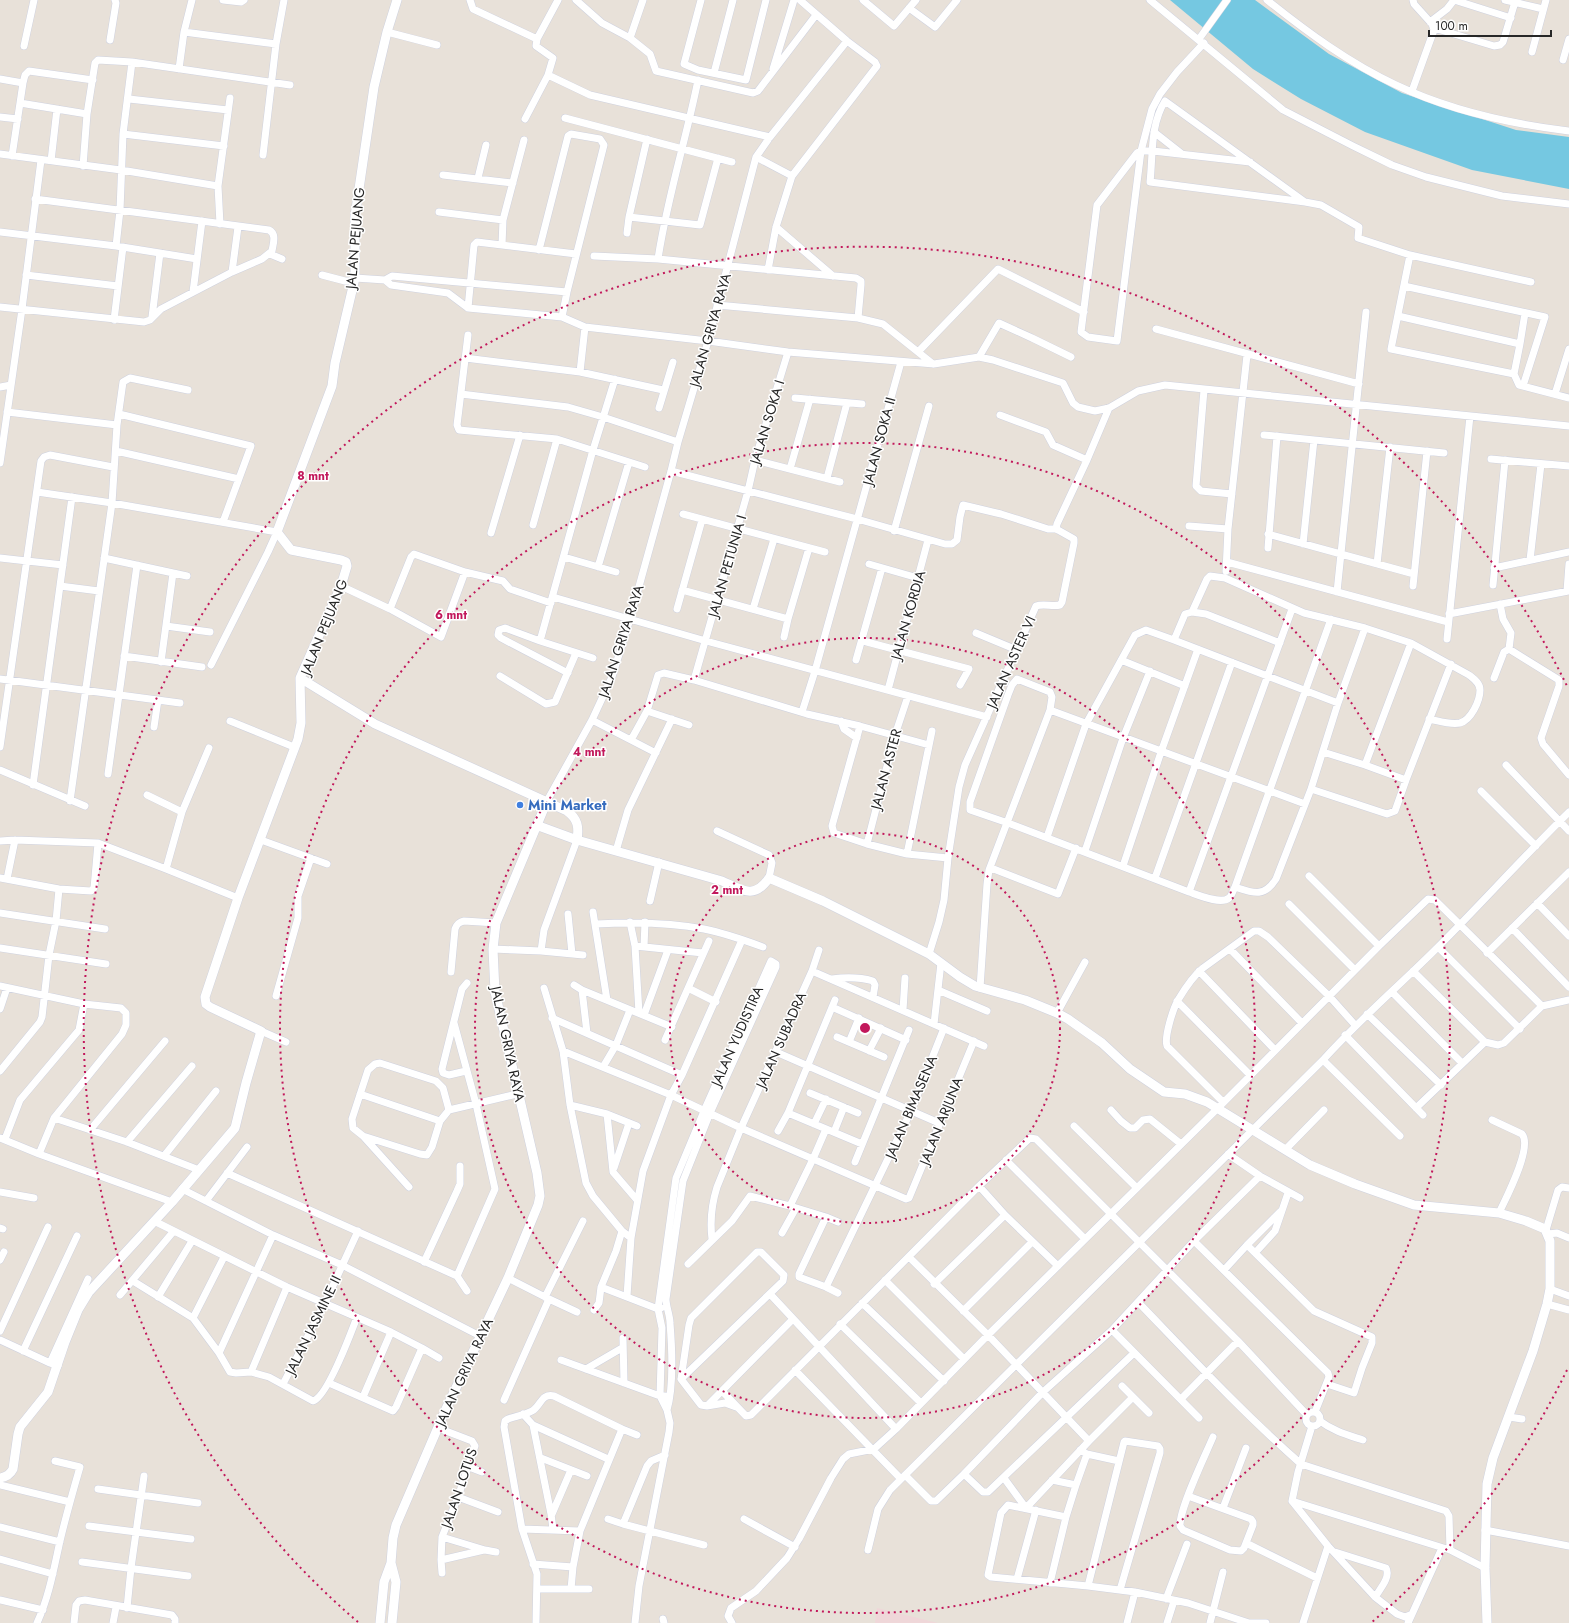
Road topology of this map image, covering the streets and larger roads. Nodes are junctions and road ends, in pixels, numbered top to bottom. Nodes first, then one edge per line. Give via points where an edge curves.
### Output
1 (34, 0) edge
2 (115, 0) edge
3 (192, 0) edge
4 (223, 0) edge
5 (244, 0) edge
6 (284, 0) edge
7 (397, 0) edge
8 (470, 0) edge
9 (558, 0) edge
10 (576, 0) edge
11 (643, 0) edge
12 (701, 0) edge
13 (733, 0) edge
14 (766, 0) edge
15 (794, 0) edge
16 (800, 0) edge
17 (863, 0) edge
18 (876, 0) edge
19 (916, 0) edge
20 (957, 0) edge
21 (1150, 0) edge
22 (1227, 0) edge
23 (1267, 0) edge
24 (1414, 0) edge
25 (1454, 0) edge
26 (1505, 0) edge
27 (1546, 0) edge
28 (1516, 2) junction
29 (871, 6) junction
30 (910, 8) junction
31 (1543, 9) junction
32 (816, 15) junction
33 (1511, 18) junction
34 (1432, 25) junction
35 (184, 32) junction
36 (387, 32) junction
37 (630, 38) junction
38 (537, 39) junction
39 (1569, 39) edge
40 (110, 40) dead end
41 (847, 41) junction
42 (1201, 41) junction
43 (276, 44) junction
44 (437, 45) dead end
45 (24, 46) dead end
46 (1532, 52) dead end
47 (1563, 60) dead end
48 (132, 62) junction
49 (179, 69) junction
50 (714, 73) junction
51 (772, 74) junction
52 (548, 75) junction
53 (0, 79) edge
54 (93, 80) junction
55 (698, 80) junction
56 (23, 83) junction
57 (272, 83) junction
58 (290, 85) dead end
59 (1412, 91) junction
60 (230, 98) dead end
61 (129, 99) junction
62 (20, 103) junction
63 (57, 109) junction
64 (228, 110) junction
65 (88, 114) junction
66 (0, 117) edge
67 (565, 118) dead end
68 (690, 118) junction
69 (18, 119) junction
70 (525, 119) dead end
71 (1569, 131) edge
72 (1154, 132) junction
73 (123, 134) junction
74 (770, 137) junction
75 (647, 139) junction
76 (524, 140) dead end
77 (486, 145) dead end
78 (224, 146) junction
79 (682, 148) junction
80 (1141, 151) junction
81 (1153, 151) junction
82 (0, 154) edge
83 (1183, 154) junction
84 (263, 155) dead end
85 (12, 156) junction
86 (756, 157) junction
87 (718, 158) junction
88 (41, 160) junction
89 (51, 161) junction
90 (732, 162) dead end
91 (1250, 162) junction
92 (83, 166) junction
93 (121, 170) junction
94 (443, 175) dead end
95 (792, 176) junction
96 (478, 178) junction
97 (513, 183) junction
98 (218, 186) junction
99 (35, 199) junction
100 (1305, 202) junction
101 (1569, 204) edge
102 (120, 210) junction
103 (439, 212) dead end
104 (629, 217) junction
105 (503, 220) junction
106 (202, 221) junction
107 (664, 222) junction
108 (220, 224) junction
109 (238, 227) junction
110 (776, 227) junction
111 (0, 232) edge
112 (627, 233) dead end
113 (31, 236) junction
114 (502, 245) junction
115 (120, 247) junction
116 (539, 250) junction
117 (160, 253) junction
118 (270, 254) junction
119 (576, 254) junction
120 (1410, 255) junction
121 (594, 256) dead end
122 (197, 259) junction
123 (282, 259) dead end
124 (658, 259) junction
125 (728, 265) junction
126 (768, 270) junction
127 (232, 272) junction
128 (26, 275) junction
129 (322, 275) dead end
130 (833, 276) junction
131 (355, 278) junction
132 (384, 280) junction
133 (449, 282) junction
134 (1531, 282) dead end
135 (470, 283) junction
136 (118, 286) junction
137 (1404, 286) junction
138 (193, 292) junction
139 (567, 292) junction
140 (448, 293) junction
141 (717, 305) junction
142 (0, 307) edge
143 (468, 308) junction
144 (22, 310) junction
145 (1084, 312) junction
146 (1366, 312) dead end
147 (1525, 313) junction
148 (1398, 316) junction
149 (152, 317) junction
150 (562, 317) junction
151 (858, 318) junction
152 (114, 320) junction
153 (586, 327) junction
154 (1156, 329) dead end
155 (468, 335) dead end
156 (708, 341) junction
157 (1520, 344) junction
158 (1569, 349) edge
159 (788, 352) junction
160 (918, 352) junction
161 (1247, 355) junction
162 (979, 357) junction
163 (1070, 357) dead end
164 (465, 358) junction
165 (672, 362) dead end
166 (901, 362) junction
167 (934, 364) junction
168 (580, 372) junction
169 (1514, 374) junction
170 (615, 379) junction
171 (1359, 384) junction
172 (11, 385) junction
173 (1523, 386) junction
174 (0, 387) edge
175 (188, 390) dead end
176 (664, 390) junction
177 (1204, 390) junction
178 (1243, 393) junction
179 (460, 394) junction
180 (1554, 394) junction
181 (795, 398) dead end
182 (1569, 398) edge
183 (810, 399) junction
184 (847, 402) junction
185 (862, 404) dead end
186 (1356, 405) junction
187 (929, 406) dead end
188 (659, 408) dead end
189 (1108, 408) junction
190 (8, 412) junction
191 (119, 414) junction
192 (1000, 415) dead end
193 (603, 416) junction
194 (1470, 416) junction
195 (117, 425) junction
196 (3, 426) edge
197 (1569, 426) edge
198 (520, 435) junction
199 (1264, 435) dead end
200 (1277, 436) junction
201 (557, 439) junction
202 (1314, 440) junction
203 (678, 442) junction
204 (1352, 444) junction
205 (1390, 447) junction
206 (594, 450) junction
207 (116, 451) junction
208 (1427, 451) junction
209 (1444, 453) dead end
210 (1491, 459) dead end
211 (755, 460) junction
212 (1087, 460) junction
213 (1505, 460) junction
214 (629, 462) junction
215 (0, 463) edge
216 (1541, 464) junction
217 (1569, 466) edge
218 (113, 467) junction
219 (645, 467) dead end
220 (790, 469) junction
221 (671, 471) junction
222 (827, 478) junction
223 (239, 480) junction
224 (840, 482) dead end
225 (748, 491) junction
226 (37, 492) junction
227 (1232, 494) junction
228 (72, 497) junction
229 (112, 503) junction
230 (683, 514) dead end
231 (857, 519) junction
232 (702, 520) junction
233 (223, 522) junction
234 (533, 525) dead end
235 (1189, 526) dead end
236 (737, 529) junction
237 (1056, 529) junction
238 (1228, 529) junction
239 (894, 531) junction
240 (277, 532) junction
241 (491, 533) dead end
242 (1268, 534) junction
243 (774, 539) junction
244 (928, 540) junction
245 (1303, 544) junction
246 (809, 548) junction
247 (1268, 548) dead end
248 (825, 552) dead end
249 (1569, 552) edge
250 (1341, 554) junction
251 (564, 557) junction
252 (0, 558) edge
253 (104, 558) junction
254 (1530, 560) junction
255 (27, 561) junction
256 (1227, 562) junction
257 (869, 564) dead end
258 (1377, 564) junction
259 (1569, 564) edge
260 (63, 565) junction
261 (137, 565) junction
262 (598, 567) junction
263 (882, 568) junction
264 (1494, 568) junction
265 (465, 572) junction
266 (616, 572) dead end
267 (1226, 572) dead end
268 (173, 573) junction
269 (1414, 574) junction
270 (187, 576) dead end
271 (918, 578) junction
272 (1493, 585) dead end
273 (60, 586) junction
274 (341, 586) junction
275 (1413, 586) dead end
276 (682, 590) junction
277 (99, 591) junction
278 (1568, 591) edge
279 (1337, 592) junction
280 (552, 600) junction
281 (717, 600) junction
282 (1500, 604) junction
283 (390, 609) junction
284 (677, 609) dead end
285 (753, 609) junction
286 (1292, 609) junction
287 (1192, 612) junction
288 (1449, 614) junction
289 (630, 619) junction
290 (788, 619) junction
291 (1331, 619) junction
292 (1448, 622) junction
293 (166, 626) junction
294 (1366, 628) junction
295 (210, 632) dead end
296 (976, 634) dead end
297 (784, 637) dead end
298 (1447, 639) dead end
299 (862, 640) junction
300 (1174, 640) junction
301 (540, 641) junction
302 (706, 641) junction
303 (1280, 643) junction
304 (1411, 643) junction
305 (898, 649) junction
306 (1198, 649) junction
307 (1509, 649) junction
308 (1017, 650) junction
309 (576, 653) junction
310 (124, 656) junction
311 (593, 658) dead end
312 (856, 660) dead end
313 (1121, 660) junction
314 (161, 662) junction
315 (1232, 662) junction
316 (1451, 664) junction
317 (211, 665) dead end
318 (202, 668) dead end
319 (815, 671) junction
320 (1150, 671) junction
321 (568, 673) junction
322 (500, 676) dead end
323 (1268, 676) junction
324 (300, 678) junction
325 (1494, 678) dead end
326 (0, 679) edge
327 (694, 680) junction
328 (10, 681) junction
329 (47, 685) junction
330 (960, 685) dead end
331 (1185, 686) junction
332 (86, 690) junction
333 (888, 690) junction
334 (1305, 690) junction
335 (119, 694) junction
336 (908, 696) junction
337 (158, 700) junction
338 (180, 703) dead end
339 (1338, 703) junction
340 (1050, 710) junction
341 (647, 711) junction
342 (802, 712) junction
343 (987, 717) junction
344 (672, 719) junction
345 (1429, 719) junction
346 (592, 720) junction
347 (230, 721) dead end
348 (841, 721) junction
349 (1086, 724) junction
350 (689, 726) dead end
351 (860, 726) junction
352 (154, 727) dead end
353 (932, 731) dead end
354 (895, 735) junction
355 (857, 738) junction
356 (1123, 738) junction
357 (631, 740) junction
358 (294, 746) junction
359 (929, 746) junction
360 (0, 747) edge
361 (209, 748) dead end
362 (1161, 752) junction
363 (1323, 752) junction
364 (656, 753) junction
365 (1196, 764) junction
366 (1365, 765) junction
367 (1506, 765) dead end
368 (0, 770) edge
369 (108, 774) dead end
370 (1569, 775) edge
371 (1230, 777) junction
372 (1406, 780) junction
373 (33, 785) junction
374 (1311, 789) junction
375 (1269, 791) junction
376 (1481, 791) dead end
377 (147, 795) dead end
378 (70, 801) junction
379 (547, 801) junction
380 (1304, 804) junction
381 (85, 806) dead end
382 (182, 812) junction
383 (1569, 812) edge
384 (1560, 821) junction
385 (1008, 823) junction
386 (536, 825) junction
387 (717, 831) dead end
388 (1569, 831) edge
389 (1047, 837) junction
390 (15, 840) junction
391 (261, 840) junction
392 (577, 840) junction
393 (0, 841) edge
394 (98, 843) junction
395 (867, 844) junction
396 (1536, 846) junction
397 (1076, 848) junction
398 (616, 851) junction
399 (1085, 851) junction
400 (907, 854) junction
401 (311, 858) junction
402 (948, 858) junction
403 (659, 862) junction
404 (328, 864) dead end
405 (1123, 866) junction
406 (991, 868) junction
407 (166, 869) junction
408 (1309, 876) dead end
409 (1567, 877) edge
410 (3, 878) edge
411 (770, 878) junction
412 (1155, 878) junction
413 (1235, 887) junction
414 (59, 889) junction
415 (1189, 892) junction
416 (238, 898) junction
417 (650, 901) dead end
418 (1537, 903) junction
419 (1289, 904) dead end
420 (593, 912) dead end
421 (0, 913) edge
422 (568, 914) dead end
423 (56, 921) junction
424 (630, 922) junction
425 (645, 922) junction
426 (496, 923) junction
427 (596, 924) junction
428 (1459, 925) junction
429 (1512, 928) junction
430 (105, 929) dead end
431 (1569, 936) edge
432 (742, 940) junction
433 (709, 941) dead end
434 (635, 946) junction
435 (1380, 946) junction
436 (644, 947) junction
437 (763, 947) dead end
438 (1438, 947) junction
439 (0, 948) edge
440 (1230, 949) junction
441 (493, 950) junction
442 (668, 950) junction
443 (819, 950) dead end
444 (541, 951) junction
445 (703, 952) junction
446 (1487, 953) junction
447 (572, 954) junction
448 (929, 954) junction
449 (49, 955) junction
450 (582, 955) dead end
451 (1085, 962) dead end
452 (941, 963) junction
453 (106, 964) dead end
454 (1355, 970) junction
455 (812, 971) junction
456 (1199, 971) junction
457 (1413, 971) junction
458 (451, 972) dead end
459 (904, 978) dead end
460 (832, 979) junction
461 (467, 983) dead end
462 (574, 985) dead end
463 (3, 987) edge
464 (1569, 987) edge
465 (544, 988) dead end
466 (688, 988) junction
467 (980, 988) junction
468 (582, 990) junction
469 (938, 990) junction
470 (1392, 992) junction
471 (44, 996) junction
472 (276, 996) dead end
473 (873, 997) junction
474 (1330, 997) junction
475 (607, 1000) junction
476 (1569, 1000) edge
477 (1177, 1001) junction
478 (716, 1002) junction
479 (84, 1004) junction
480 (1542, 1006) junction
481 (0, 1009) edge
482 (630, 1010) junction
483 (903, 1010) junction
484 (988, 1012) dead end
485 (1058, 1013) junction
486 (642, 1014) junction
487 (1367, 1014) junction
488 (552, 1018) junction
489 (859, 1018) junction
490 (454, 1023) junction
491 (1302, 1023) junction
492 (934, 1024) junction
493 (1355, 1025) junction
494 (672, 1027) junction
495 (881, 1028) junction
496 (944, 1028) junction
497 (1520, 1029) junction
498 (909, 1030) dead end
499 (261, 1031) junction
500 (587, 1033) junction
501 (1345, 1035) junction
502 (838, 1037) dead end
503 (665, 1040) dead end
504 (906, 1040) junction
505 (165, 1041) dead end
506 (974, 1041) junction
507 (286, 1042) dead end
508 (849, 1042) junction
509 (1484, 1042) junction
510 (616, 1045) junction
511 (984, 1046) dead end
512 (1275, 1050) junction
513 (563, 1051) junction
514 (869, 1051) junction
515 (776, 1052) junction
516 (884, 1057) dead end
517 (1323, 1060) junction
518 (1462, 1063) junction
519 (808, 1065) junction
520 (192, 1066) dead end
521 (603, 1067) junction
522 (0, 1071) edge
523 (466, 1071) junction
524 (682, 1075) junction
525 (1250, 1075) junction
526 (1441, 1085) junction
527 (216, 1091) dead end
528 (810, 1093) dead end
529 (360, 1094) junction
530 (518, 1094) junction
531 (671, 1095) junction
532 (882, 1098) junction
533 (826, 1099) junction
534 (476, 1104) junction
535 (570, 1105) junction
536 (1221, 1105) junction
537 (844, 1107) junction
538 (1416, 1108) junction
539 (449, 1110) junction
540 (1111, 1110) dead end
541 (1324, 1110) dead end
542 (911, 1111) junction
543 (707, 1112) junction
544 (788, 1113) junction
545 (858, 1113) dead end
546 (607, 1114) junction
547 (1423, 1115) dead end
548 (54, 1118) junction
549 (1492, 1120) dead end
550 (440, 1121) junction
551 (629, 1123) junction
552 (940, 1123) junction
553 (814, 1124) junction
554 (637, 1126) dead end
555 (1074, 1126) dead end
556 (741, 1128) junction
557 (826, 1129) junction
558 (90, 1130) junction
559 (1253, 1130) junction
560 (778, 1131) dead end
561 (834, 1132) junction
562 (363, 1136) junction
563 (1400, 1136) dead end
564 (2, 1138) edge
565 (126, 1142) junction
566 (862, 1144) junction
567 (1181, 1144) junction
568 (247, 1147) dead end
569 (1285, 1150) junction
570 (39, 1154) junction
571 (1228, 1154) junction
572 (164, 1156) junction
573 (813, 1160) junction
574 (1006, 1160) junction
575 (855, 1162) dead end
576 (460, 1166) dead end
577 (199, 1170) junction
578 (612, 1172) junction
579 (227, 1173) junction
580 (1260, 1176) junction
581 (876, 1186) junction
582 (979, 1186) junction
583 (409, 1187) dead end
584 (1137, 1188) junction
585 (1569, 1188) edge
586 (182, 1189) junction
587 (0, 1192) edge
588 (1288, 1193) junction
589 (34, 1198) dead end
590 (1300, 1198) dead end
591 (206, 1200) junction
592 (637, 1200) junction
593 (172, 1202) junction
594 (793, 1207) junction
595 (1281, 1211) junction
596 (1500, 1213) junction
597 (1005, 1215) junction
598 (1110, 1215) junction
599 (826, 1217) junction
600 (583, 1221) dead end
601 (154, 1222) junction
602 (838, 1222) dead end
603 (48, 1227) dead end
604 (358, 1231) junction
605 (173, 1232) junction
606 (622, 1232) junction
607 (1547, 1232) junction
608 (782, 1233) dead end
609 (274, 1235) junction
610 (77, 1236) dead end
611 (632, 1238) junction
612 (1569, 1238) edge
613 (712, 1239) junction
614 (1084, 1239) junction
615 (192, 1241) junction
616 (1194, 1241) junction
617 (1032, 1242) junction
618 (1140, 1243) junction
619 (1247, 1245) junction
620 (4, 1252) dead end
621 (1255, 1253) junction
622 (224, 1257) junction
623 (909, 1258) junction
624 (0, 1260) edge
625 (424, 1262) junction
626 (688, 1264) dead end
627 (342, 1265) junction
628 (1058, 1266) junction
629 (1167, 1270) junction
630 (1224, 1270) junction
631 (257, 1272) junction
632 (457, 1276) junction
633 (508, 1278) junction
634 (88, 1279) dead end
635 (885, 1280) junction
636 (133, 1281) junction
637 (934, 1284) junction
638 (287, 1287) junction
639 (601, 1287) junction
640 (826, 1287) junction
641 (1550, 1288) junction
642 (467, 1291) dead end
643 (838, 1293) dead end
644 (770, 1294) junction
645 (120, 1295) dead end
646 (627, 1296) junction
647 (1569, 1296) edge
648 (158, 1297) junction
649 (547, 1298) junction
650 (1138, 1302) junction
651 (325, 1303) junction
652 (862, 1303) junction
653 (1547, 1304) junction
654 (594, 1310) dead end
655 (667, 1310) junction
656 (1569, 1310) edge
657 (963, 1311) junction
658 (577, 1312) dead end
659 (659, 1313) junction
660 (192, 1318) junction
661 (358, 1318) junction
662 (793, 1319) junction
663 (840, 1324) junction
664 (1112, 1330) junction
665 (0, 1331) edge
666 (391, 1332) junction
667 (988, 1335) junction
668 (480, 1336) junction
669 (623, 1338) dead end
670 (0, 1340) edge
671 (1238, 1341) junction
672 (818, 1346) junction
673 (422, 1348) junction
674 (622, 1348) junction
675 (23, 1351) junction
676 (219, 1353) junction
677 (1134, 1353) junction
678 (439, 1358) dead end
679 (964, 1359) junction
680 (561, 1360) dead end
681 (54, 1364) junction
682 (1016, 1364) junction
683 (586, 1369) junction
684 (795, 1370) junction
685 (251, 1372) junction
686 (1207, 1373) junction
687 (682, 1379) junction
688 (944, 1381) junction
689 (329, 1383) junction
690 (624, 1383) junction
691 (283, 1384) junction
692 (1327, 1384) junction
693 (1122, 1386) dead end
694 (722, 1391) junction
695 (1043, 1392) junction
696 (660, 1396) junction
697 (671, 1396) junction
698 (363, 1397) junction
699 (1133, 1397) junction
700 (1181, 1399) junction
701 (504, 1400) dead end
702 (920, 1403) junction
703 (707, 1406) junction
704 (738, 1408) junction
705 (668, 1410) junction
706 (1316, 1412) junction
707 (1149, 1413) dead end
708 (523, 1414) junction
709 (1307, 1415) junction
710 (1067, 1416) junction
711 (1509, 1417) junction
712 (1199, 1418) dead end
713 (1522, 1419) dead end
714 (1320, 1421) junction
715 (439, 1425) junction
716 (534, 1425) junction
717 (1312, 1426) junction
718 (622, 1429) junction
719 (896, 1429) junction
720 (637, 1435) dead end
721 (1213, 1437) dead end
722 (1363, 1440) dead end
723 (1089, 1441) junction
724 (1246, 1448) dead end
725 (874, 1449) junction
726 (1083, 1452) junction
727 (665, 1455) junction
728 (540, 1458) junction
729 (608, 1459) junction
730 (55, 1461) dead end
731 (1119, 1461) junction
732 (1301, 1464) junction
733 (469, 1467) junction
734 (571, 1470) junction
735 (482, 1472) dead end
736 (964, 1474) junction
737 (144, 1476) dead end
738 (587, 1476) dead end
739 (903, 1477) junction
740 (0, 1478) edge
741 (1004, 1478) junction
742 (1052, 1480) junction
743 (0, 1485) edge
744 (1076, 1485) junction
745 (98, 1489) dead end
746 (141, 1495) junction
747 (1188, 1496) junction
748 (458, 1497) junction
749 (1292, 1500) junction
750 (70, 1502) junction
751 (198, 1503) dead end
752 (1026, 1508) junction
753 (1223, 1508) junction
754 (1036, 1510) junction
755 (498, 1512) dead end
756 (552, 1514) junction
757 (1066, 1517) junction
758 (608, 1519) dead end
759 (744, 1519) dead end
760 (623, 1524) junction
761 (89, 1526) dead end
762 (0, 1527) edge
763 (522, 1529) junction
764 (553, 1529) junction
765 (1485, 1530) junction
766 (580, 1531) junction
767 (136, 1532) junction
768 (650, 1532) junction
769 (442, 1537) junction
770 (191, 1539) dead end
771 (60, 1542) junction
772 (1246, 1543) junction
773 (1187, 1544) dead end
774 (704, 1545) dead end
775 (1328, 1546) junction
776 (1569, 1546) edge
777 (795, 1547) junction
778 (1442, 1548) junction
779 (484, 1550) junction
780 (868, 1550) dead end
781 (1450, 1550) junction
782 (496, 1552) dead end
783 (1335, 1552) junction
784 (0, 1559) edge
785 (440, 1560) junction
786 (82, 1562) dead end
787 (392, 1563) junction
788 (533, 1564) junction
789 (573, 1567) junction
790 (131, 1568) junction
791 (1485, 1568) junction
792 (1223, 1572) dead end
793 (442, 1573) dead end
794 (53, 1574) junction
795 (188, 1576) dead end
796 (1317, 1578) junction
797 (1017, 1579) junction
798 (1050, 1583) junction
799 (1088, 1586) junction
800 (571, 1588) junction
801 (537, 1589) junction
802 (589, 1589) dead end
803 (1120, 1590) junction
804 (1135, 1592) junction
805 (1375, 1596) junction
806 (1166, 1599) junction
807 (0, 1600) edge
808 (1174, 1601) junction
809 (116, 1607) junction
810 (127, 1608) junction
811 (43, 1610) junction
812 (1214, 1611) junction
813 (1410, 1615) junction
814 (37, 1623) edge
815 (74, 1623) edge
816 (113, 1623) edge
817 (175, 1623) edge
818 (380, 1623) edge
819 (392, 1623) edge
820 (536, 1623) edge
821 (542, 1623) edge
822 (634, 1623) edge
823 (732, 1623) edge
824 (1127, 1623) edge
825 (1167, 1623) edge
826 (1210, 1623) edge
827 (1266, 1623) edge
828 (1303, 1623) edge
829 (1408, 1623) edge
830 (1487, 1623) edge

1 - 45 street
2 - 40 street
3 - 35 street
4 - 5 street
6 - 43 street
7 - 36 street, JALAN PEJUANG
8 - 38 street via 473,9
9 - 38 street
10 - 37 street via 602,23
11 - 37 street
12 - 50 street via 684,64
13 - 50 street
14 - 50 street via 746,80
15 - 51 street
16 - 32 street
17 - 29 street
18 - 29 street
19 - 30 street
20 - 30 street via 935,27
21 - 42 street
22 - 42 street
23 - 59 street via 1301,28 1334,50 1396,85
24 - 34 street via 1414,4
25 - 33 street
25 - 34 street
26 - 28 street
27 - 31 street
28 - 31 street
28 - 33 street
29 - 30 street via 894,26
31 - 46 street
32 - 41 street
32 - 51 street
33 - 34 street via 1503,42 1497,46
34 - 59 street via 1433,32
35 - 43 street
35 - 49 street
36 - 44 street
36 - 131 street, JALAN PEJUANG via 374,87 355,216
37 - 55 street via 650,55 656,71
38 - 52 street via 536,46 553,58
39 - 47 street
41 - 74 street, JALAN GRIYA RAYA
41 - 95 street via 875,62 876,68
42 - 80 street via 1160,94 1152,109
42 - 101 street via 1283,110 1392,164 1426,177 1502,196
43 - 57 street
48 - 49 street
48 - 54 street via 98,60 95,63
48 - 61 street
49 - 57 street
51 - 55 street via 753,94
52 - 68 street via 590,95
52 - 70 street
53 - 56 street
54 - 56 street via 29,71
54 - 65 street
55 - 68 street
56 - 62 street
57 - 58 street
57 - 84 street
59 - 71 street via 1486,116
60 - 64 street
61 - 64 street
61 - 73 street
62 - 63 street
62 - 69 street
63 - 65 street
63 - 89 street
64 - 78 street
65 - 92 street
66 - 69 street
67 - 75 street
68 - 74 street
68 - 79 street
69 - 85 street
72 - 81 street
72 - 83 street
72 - 91 street via 1160,108 1165,101
73 - 78 street
73 - 93 street
74 - 86 street, JALAN GRIYA RAYA
75 - 79 street
75 - 104 street
76 - 97 street
77 - 96 street
78 - 98 street
79 - 87 street
79 - 107 street
80 - 81 street
80 - 145 street via 1097,205
80 - 145 street via 1117,341 1088,337 1081,332
81 - 83 street
81 - 100 street via 1150,182
82 - 85 street
83 - 91 street
85 - 88 street
86 - 95 street
86 - 125 street, JALAN GRIYA RAYA
87 - 90 street
87 - 107 street via 700,225
88 - 89 street
88 - 99 street
89 - 92 street
91 - 100 street
92 - 93 street
93 - 98 street
93 - 102 street
94 - 96 street
95 - 110 street
96 - 97 street
97 - 105 street
98 - 108 street
99 - 102 street
99 - 113 street
100 - 120 street via 1321,205 1359,227 1358,238
102 - 106 street
102 - 115 street
103 - 105 street
104 - 107 street
104 - 112 street
105 - 114 street
106 - 108 street
106 - 122 street
107 - 124 street
108 - 109 street
109 - 118 street via 272,232 274,242
109 - 127 street
110 - 126 street
110 - 130 street
111 - 113 street
113 - 115 street
113 - 128 street
114 - 116 street
114 - 135 street via 479,242 475,244
115 - 117 street
115 - 136 street
116 - 119 street
116 - 119 street via 566,138 571,134 600,139 604,145
117 - 122 street
117 - 149 street
118 - 123 street
118 - 127 street
119 - 139 street
120 - 134 street
120 - 137 street
121 - 124 street
122 - 138 street
124 - 125 street
125 - 126 street
125 - 141 street, JALAN GRIYA RAYA
126 - 130 street
127 - 138 street
128 - 136 street
128 - 144 street
129 - 131 street via 345,281
130 - 151 street via 856,278 861,281
131 - 132 street
131 - 240 street, JALAN PEJUANG via 332,386
132 - 133 street via 392,276
132 - 140 street via 391,285
133 - 135 street
133 - 140 street
135 - 139 street
135 - 143 street
136 - 152 street
137 - 147 street
137 - 148 street
138 - 149 street via 161,309
139 - 150 street
140 - 143 street
141 - 151 street
141 - 156 street, JALAN GRIYA RAYA
142 - 144 street
143 - 150 street
144 - 152 street
144 - 172 street
145 - 160 street via 998,269
146 - 171 street
147 - 157 street
147 - 173 street via 1545,317
148 - 157 street
148 - 169 street via 1391,349
149 - 152 street via 141,323
150 - 153 street
151 - 160 street via 883,324
153 - 156 street
153 - 168 street
154 - 161 street
155 - 164 street
156 - 159 street
156 - 203 street, JALAN GRIYA RAYA
157 - 169 street
158 - 180 street
159 - 166 street
159 - 211 street, JALAN SOKA I
160 - 167 street
161 - 171 street
161 - 178 street
162 - 163 street via 999,323
162 - 167 street
162 - 189 street via 1063,383 1070,400 1078,406 1095,411
164 - 168 street
164 - 179 street
165 - 176 street
166 - 167 street
166 - 231 street, JALAN SOKA II
168 - 170 street
169 - 173 street via 1519,385
170 - 176 street
170 - 193 street
171 - 186 street
172 - 174 street
172 - 190 street
173 - 180 street
175 - 191 street via 126,379 123,382
176 - 188 street
177 - 178 street
177 - 189 street via 1170,385 1158,386 1131,394
177 - 227 street via 1196,486 1201,491
178 - 186 street
178 - 227 street
179 - 193 street via 568,407
179 - 198 street via 457,425 459,430
180 - 182 street
181 - 183 street
183 - 184 street
183 - 220 street
184 - 185 street
184 - 222 street
186 - 194 street
186 - 204 street
187 - 239 street
189 - 212 street
190 - 195 street
190 - 196 street
191 - 195 street
191 - 223 street via 251,446
192 - 212 street via 1046,432 1053,445
193 - 203 street
193 - 206 street
194 - 197 street
194 - 288 street
195 - 207 street
196 - 215 street
198 - 201 street
198 - 241 street
199 - 200 street
200 - 202 street
200 - 242 street
201 - 206 street
201 - 234 street
202 - 204 street
202 - 245 street
203 - 221 street, JALAN GRIYA RAYA
204 - 205 street
204 - 250 street
205 - 208 street
205 - 258 street
206 - 214 street
206 - 251 street
207 - 218 street
207 - 223 street
208 - 209 street
208 - 269 street
210 - 213 street
211 - 220 street
211 - 225 street, JALAN SOKA I
212 - 237 street
213 - 216 street
213 - 264 street
214 - 219 street
214 - 262 street
216 - 217 street
216 - 254 street
218 - 226 street via 46,455 42,461
218 - 229 street
220 - 222 street
221 - 225 street
221 - 289 street, JALAN GRIYA RAYA
222 - 224 street
223 - 233 street
225 - 231 street
225 - 236 street, JALAN PETUNIA I
226 - 228 street
226 - 255 street
227 - 238 street
228 - 229 street
228 - 260 street
229 - 233 street
229 - 253 street
230 - 232 street
231 - 239 street
231 - 319 street, JALAN SOKA II
232 - 236 street
232 - 276 street
233 - 240 street
235 - 238 street
236 - 243 street
236 - 281 street, JALAN PETUNIA I
237 - 244 street via 963,505 956,543 945,544
237 - 308 street, JALAN ASTER VI via 1074,539 1062,602 1057,606 1036,606
238 - 256 street
239 - 244 street
240 - 274 street, JALAN PEJUANG via 291,550 345,562 347,566
240 - 317 street
242 - 245 street
242 - 247 street
243 - 246 street
243 - 285 street
244 - 271 street, JALAN KORDIA
245 - 250 street
246 - 248 street
246 - 290 street
249 - 254 street
250 - 258 street
250 - 279 street
251 - 262 street
251 - 280 street
252 - 255 street
253 - 261 street
253 - 277 street
254 - 264 street
255 - 260 street
255 - 328 street
256 - 267 street
256 - 279 street
257 - 263 street
258 - 269 street
259 - 278 street
260 - 273 street
261 - 268 street
261 - 310 street
262 - 266 street
263 - 271 street
263 - 299 street
264 - 272 street
265 - 280 street via 503,581 510,589
265 - 283 street via 412,555
265 - 283 street via 441,637
268 - 270 street
268 - 293 street
269 - 275 street
271 - 305 street, JALAN KORDIA
273 - 277 street
273 - 329 street
274 - 283 street
274 - 324 street, JALAN PEJUANG
276 - 281 street
276 - 284 street
277 - 332 street
278 - 282 street
279 - 292 street
280 - 289 street
280 - 301 street
281 - 285 street
281 - 302 street, JALAN PETUNIA I
282 - 288 street
282 - 307 street via 1503,619 1511,633
285 - 290 street
286 - 287 street via 1225,578 1210,576
286 - 291 street
286 - 303 street
287 - 300 street via 1185,614
287 - 303 street via 1206,614
288 - 292 street
289 - 302 street
289 - 346 street, JALAN GRIYA RAYA via 612,677
290 - 297 street
291 - 294 street
291 - 334 street
292 - 298 street
293 - 295 street
293 - 314 street
294 - 304 street
294 - 339 street
296 - 308 street
299 - 305 street
299 - 312 street
300 - 306 street
300 - 313 street via 1146,630 1140,632 1135,635
301 - 309 street
301 - 321 street via 505,628 501,628 498,633 501,638
302 - 319 street
302 - 327 street, JALAN PETUNIA I
303 - 323 street
304 - 316 street
304 - 366 street
305 - 330 street via 969,669
305 - 333 street, JALAN KORDIA
306 - 315 street
306 - 331 street
307 - 325 street via 1504,652
307 - 370 street via 1559,680 1541,738 1543,744
308 - 343 street, JALAN ASTER VI
309 - 311 street
309 - 321 street
310 - 314 street
310 - 335 street
313 - 320 street
313 - 349 street
314 - 318 street
315 - 323 street
315 - 365 street
316 - 345 street
316 - 345 street via 1477,681 1480,690 1473,711 1468,719 1460,722
319 - 333 street
319 - 342 street, JALAN SOKA II
320 - 331 street
320 - 356 street
321 - 322 street via 555,702 546,704
323 - 334 street
323 - 371 street
324 - 358 street via 301,723
324 - 379 street, JALAN PEJUANG via 375,724
326 - 328 street
327 - 341 street via 664,672 659,674
327 - 342 street
328 - 329 street
328 - 360 street
329 - 332 street
329 - 373 street
331 - 362 street
332 - 335 street
332 - 378 street
333 - 336 street
334 - 339 street
334 - 375 street
335 - 337 street
335 - 369 street
336 - 343 street
336 - 354 street, JALAN ASTER
337 - 338 street
337 - 352 street
339 - 363 street
340 - 349 street
340 - 385 street
340 - 385 street via 1050,692 1018,679 1012,685 970,806 970,810
341 - 344 street
341 - 357 street
342 - 348 street
343 - 402 street, JALAN ASTER VI via 965,765
344 - 350 street
344 - 364 street
345 - 372 street
346 - 357 street
346 - 379 street, JALAN GRIYA RAYA
347 - 358 street
348 - 351 street
348 - 355 street via 844,729
349 - 356 street
349 - 389 street
351 - 354 street
351 - 355 street
353 - 359 street
354 - 359 street
354 - 395 street, JALAN ASTER
355 - 395 street via 832,830 837,835
356 - 362 street
356 - 399 street
357 - 364 street
358 - 391 street
359 - 400 street
361 - 382 street
362 - 365 street
362 - 405 street
363 - 366 street
363 - 374 street
364 - 398 street via 628,810
365 - 371 street
365 - 412 street
366 - 372 street
367 - 384 street
368 - 373 street
371 - 375 street
371 - 415 street
372 - 374 street via 1394,811 1386,814
373 - 378 street
374 - 380 street
375 - 380 street
375 - 413 street
376 - 396 street
377 - 382 street
378 - 381 street
379 - 386 street, JALAN GRIYA RAYA
379 - 392 street, JALAN PEJUANG via 567,811 576,820
380 - 413 street via 1280,870 1271,887 1259,893
382 - 407 street
383 - 384 street
384 - 388 street
384 - 396 street
385 - 389 street
385 - 406 street
386 - 392 street
386 - 426 street, JALAN GRIYA RAYA
387 - 411 street via 769,855 772,863
389 - 397 street
390 - 393 street
390 - 394 street
390 - 410 street
391 - 401 street
391 - 416 street
392 - 398 street
392 - 444 street via 544,930
394 - 407 street
394 - 414 street via 93,890
395 - 400 street
396 - 428 street
397 - 399 street
397 - 406 street via 1058,894
398 - 403 street
399 - 405 street
400 - 402 street
401 - 404 street
401 - 472 street via 298,896 298,918
402 - 448 street, JALAN ASTER VI via 944,900
403 - 411 street via 754,892 763,887
403 - 417 street
405 - 412 street
406 - 467 street via 987,884
407 - 416 street
408 - 435 street
409 - 418 street
410 - 414 street
411 - 448 street via 823,901
412 - 415 street
413 - 415 street via 1230,898 1225,901
414 - 423 street
416 - 499 street via 205,1000 210,1007
418 - 429 street
418 - 431 street
419 - 454 street
420 - 427 street
421 - 423 street
422 - 447 street
423 - 430 street
423 - 449 street
424 - 425 street
424 - 427 street
424 - 434 street
425 - 432 street via 703,929
425 - 436 street
426 - 441 street, JALAN GRIYA RAYA
426 - 458 street via 464,921 457,924
427 - 475 street
428 - 435 street via 1435,900 1429,899
428 - 438 street
428 - 446 street
429 - 446 street
429 - 464 street
432 - 437 street
432 - 478 street
433 - 445 street
434 - 436 street
434 - 486 street
435 - 454 street
436 - 442 street
438 - 457 street
438 - 497 street
439 - 449 street
440 - 456 street
440 - 474 street via 1254,931 1262,932
440 - 491 street
441 - 444 street
441 - 530 street, JALAN GRIYA RAYA via 495,992
442 - 445 street
442 - 486 street
443 - 455 street, JALAN SUBADRA
444 - 447 street
445 - 466 street
446 - 480 street
447 - 450 street
448 - 452 street
449 - 453 street
449 - 471 street
451 - 485 street
452 - 467 street
452 - 469 street
454 - 474 street
455 - 460 street
455 - 515 street, JALAN SUBADRA
456 - 477 street
456 - 512 street
457 - 470 street
457 - 509 street
459 - 483 street
460 - 473 street
460 - 473 street via 859,977 874,981
461 - 490 street via 462,989
462 - 468 street
463 - 471 street
463 - 481 street
465 - 488 street
466 - 478 street
466 - 494 street
467 - 485 street via 1025,1000
468 - 475 street
468 - 500 street
469 - 484 street
469 - 492 street
470 - 487 street
470 - 518 street
471 - 479 street
471 - 522 street via 40,1022
473 - 483 street
474 - 491 street
474 - 493 street
475 - 482 street
476 - 480 street
477 - 525 street
477 - 536 street via 1166,1038 1167,1044
478 - 524 street
479 - 548 street via 121,1008 126,1013 126,1025 122,1034
479 - 564 street via 79,1030 20,1100
480 - 497 street
482 - 486 street
482 - 510 street
483 - 492 street
485 - 536 street via 1102,1043 1130,1069 1164,1092 1185,1094
486 - 494 street
487 - 493 street
487 - 526 street
488 - 500 street
488 - 513 street
489 - 495 street
489 - 508 street
489 - 519 street via 834,1003
490 - 523 street
490 - 523 street via 442,1071 447,1075
491 - 512 street
492 - 496 street
493 - 501 street
494 - 503 street
495 - 504 street
495 - 514 street
496 - 506 street
496 - 542 street, JALAN BIMASENA
497 - 509 street via 1502,1044
498 - 504 street
499 - 507 street
499 - 577 street via 235,1128
500 - 510 street
501 - 517 street
501 - 538 street
502 - 508 street
504 - 532 street
505 - 558 street
506 - 511 street
506 - 552 street, JALAN ARJUNA
508 - 514 street
509 - 518 street
510 - 521 street
510 - 524 street
512 - 525 street
513 - 521 street
513 - 535 street
514 - 516 street
515 - 519 street
515 - 556 street, JALAN SUBADRA
517 - 559 street
517 - 563 street
518 - 526 street
519 - 532 street
519 - 544 street
520 - 565 street
521 - 531 street
523 - 534 street
524 - 531 street
525 - 536 street
526 - 538 street
527 - 572 street
528 - 533 street
529 - 539 street via 368,1070 375,1064 384,1064 436,1081 442,1088
529 - 550 street
529 - 562 street via 352,1124
530 - 534 street
530 - 633 street, JALAN GRIYA RAYA via 540,1196
531 - 543 street
531 - 592 street via 642,1171
532 - 542 street
532 - 566 street
533 - 537 street
533 - 553 street
534 - 539 street
534 - 632 street via 495,1191
535 - 546 street
535 - 606 street via 586,1183 593,1196
536 - 559 street
536 - 567 street
537 - 545 street
537 - 561 street
538 - 547 street
539 - 550 street
540 - 567 street via 1130,1128 1135,1128 1143,1120 1150,1119
541 - 569 street
542 - 552 street
542 - 581 street, JALAN BIMASENA
543 - 543 street, JALAN YUDISTIRA via 771,961 776,967
543 - 556 street
543 - 655 street via 683,1181
543 - 659 street via 676,1178
544 - 553 street
544 - 560 street
546 - 551 street
546 - 578 street
548 - 558 street
548 - 570 street
549 - 596 street via 1522,1134 1525,1141 1518,1172
550 - 562 street via 427,1155
551 - 554 street
551 - 578 street
552 - 581 street, JALAN ARJUNA via 909,1198
553 - 557 street
555 - 584 street
556 - 573 street
556 - 613 street, JALAN SUBADRA via 714,1195
557 - 561 street
557 - 573 street
558 - 565 street
559 - 569 street
559 - 571 street
561 - 566 street
562 - 583 street
564 - 570 street
565 - 572 street
566 - 575 street
567 - 584 street
568 - 579 street
569 - 596 street via 1310,1165 1414,1205
570 - 593 street
571 - 580 street
571 - 618 street
572 - 577 street
573 - 581 street
573 - 594 street
574 - 582 street
574 - 598 street via 1028,1139 1036,1139
574 - 614 street
576 - 625 street via 460,1184
577 - 586 street
578 - 592 street
579 - 591 street
579 - 604 street
580 - 588 street
580 - 616 street
581 - 640 street, JALAN BIMASENA
582 - 597 street
582 - 623 street
584 - 598 street
585 - 607 street via 1562,1187 1558,1190
586 - 591 street
586 - 593 street
587 - 589 street
588 - 590 street
588 - 595 street
591 - 609 street
592 - 611 street
593 - 601 street
594 - 599 street
594 - 608 street
594 - 613 street via 750,1196 732,1221
595 - 619 street
595 - 621 street via 1275,1231
596 - 607 street via 1544,1228
597 - 617 street
597 - 637 street
598 - 614 street
598 - 618 street
599 - 602 street
599 - 640 street via 799,1274 803,1279
600 - 649 street
601 - 605 street
601 - 681 street via 89,1292 78,1310
603 - 665 street
604 - 625 street
604 - 627 street, JALAN JASMINE II
605 - 615 street
605 - 636 street
606 - 611 street
606 - 639 street
607 - 612 street
607 - 641 street via 1550,1240
609 - 627 street
609 - 631 street
610 - 675 street
611 - 646 street
613 - 626 street
614 - 628 street
615 - 622 street
615 - 648 street
616 - 629 street
616 - 630 street
617 - 628 street
617 - 657 street
618 - 629 street
618 - 682 street
619 - 621 street
619 - 630 street
620 - 624 street
621 - 692 street via 1314,1311 1372,1338 1354,1393
622 - 631 street
622 - 660 street
623 - 635 street
623 - 637 street
625 - 632 street
627 - 651 street, JALAN JASMINE II
627 - 668 street
628 - 667 street
629 - 650 street
629 - 671 street
630 - 692 street via 1325,1369 1329,1375
631 - 638 street
631 - 676 street
632 - 642 street
633 - 649 street
633 - 668 street, JALAN GRIYA RAYA
634 - 681 street
635 - 652 street
635 - 679 street
636 - 645 street
636 - 648 street
637 - 657 street
638 - 651 street
638 - 685 street
639 - 646 street
639 - 654 street via 599,1303
640 - 643 street
641 - 647 street
641 - 653 street
644 - 662 street
644 - 687 street
644 - 687 street via 785,1278 761,1252 757,1252 691,1318
646 - 659 street
648 - 660 street
649 - 658 street
649 - 701 street
650 - 664 street
650 - 686 street
651 - 661 street
651 - 691 street, JALAN JASMINE II
652 - 663 street
652 - 688 street
653 - 656 street
653 - 711 street
655 - 659 street
655 - 697 street via 670,1321
657 - 667 street
659 - 696 street via 662,1328
660 - 676 street
661 - 666 street
661 - 689 street
662 - 672 street
662 - 694 street
663 - 672 street
663 - 702 street
664 - 677 street
664 - 695 street
666 - 673 street
666 - 698 street
667 - 679 street
667 - 682 street
668 - 715 street, JALAN GRIYA RAYA
669 - 674 street
670 - 675 street
671 - 686 street
671 - 709 street
672 - 684 street
672 - 719 street
673 - 678 street
673 - 698 street via 394,1410
674 - 683 street
674 - 690 street
675 - 681 street
676 - 685 street via 230,1372
677 - 700 street
677 - 710 street
679 - 688 street
680 - 683 street
681 - 740 street via 48,1392 19,1430 13,1469 10,1474
682 - 695 street
682 - 739 street
683 - 690 street
684 - 704 street via 751,1415 746,1416
684 - 725 street
685 - 691 street via 269,1376
686 - 700 street
686 - 732 street
687 - 703 street via 701,1405
688 - 702 street
689 - 691 street via 318,1400 313,1401
689 - 698 street
690 - 696 street
692 - 706 street
693 - 699 street
694 - 703 street
694 - 704 street
695 - 710 street
695 - 736 street
696 - 697 street
696 - 705 street
697 - 705 street
699 - 707 street
699 - 723 street
700 - 712 street
702 - 719 street
703 - 704 street via 725,1403
705 - 727 street via 670,1428
706 - 709 street
706 - 714 street via 1320,1416
708 - 716 street
708 - 718 street via 537,1407 546,1395 551,1395
708 - 763 street via 508,1419 504,1427
709 - 717 street via 1306,1422
710 - 723 street
710 - 741 street
711 - 713 street
711 - 765 street via 1488,1475 1485,1492
714 - 717 street
714 - 722 street
715 - 733 street, JALAN LOTUS via 474,1443
715 - 787 street, JALAN GRIYA RAYA via 396,1525
716 - 728 street
716 - 729 street
717 - 732 street
718 - 720 street
718 - 729 street
719 - 725 street
721 - 747 street
723 - 726 street
724 - 753 street
725 - 739 street
725 - 777 street via 850,1454 843,1459
726 - 731 street
726 - 742 street
726 - 744 street
727 - 760 street via 647,1466
727 - 768 street
728 - 734 street
728 - 756 street
729 - 766 street
730 - 750 street via 80,1467
731 - 799 street
731 - 803 street via 1125,1441 1148,1443 1160,1448
732 - 749 street
732 - 781 street via 1445,1510 1449,1516
733 - 735 street
733 - 748 street, JALAN LOTUS
734 - 738 street
734 - 756 street
736 - 739 street via 933,1501
736 - 741 street via 986,1493
737 - 746 street
739 - 780 street via 881,1504
741 - 752 street
742 - 744 street
742 - 752 street
743 - 750 street
744 - 757 street
745 - 746 street
746 - 751 street
746 - 767 street
747 - 753 street
747 - 772 street via 1179,1518 1183,1530 1230,1550 1241,1551
748 - 755 street
748 - 769 street, JALAN LOTUS
749 - 775 street
749 - 778 street
750 - 771 street
752 - 754 street
752 - 797 street via 1008,1505 1002,1510 987,1572 991,1577
753 - 772 street via 1251,1518 1253,1522
754 - 757 street
754 - 797 street
756 - 764 street
757 - 798 street
758 - 760 street
759 - 777 street
760 - 768 street
761 - 767 street
762 - 771 street
763 - 764 street
763 - 788 street
764 - 766 street
765 - 776 street
765 - 791 street
766 - 789 street
767 - 770 street
767 - 790 street
768 - 774 street
768 - 822 street
769 - 779 street
769 - 785 street, JALAN LOTUS
771 - 794 street
772 - 796 street
773 - 806 street
775 - 783 street
775 - 796 street
777 - 823 street via 778,1569 756,1590 731,1608 728,1616
778 - 781 street
778 - 813 street
779 - 782 street
779 - 785 street
781 - 791 street
783 - 805 street
783 - 805 street via 1386,1568 1386,1579
784 - 794 street
785 - 793 street, JALAN LOTUS
786 - 790 street
787 - 818 street, JALAN GRIYA RAYA via 384,1582
787 - 819 street, JALAN GRIYA RAYA via 396,1582
788 - 789 street
788 - 801 street via 537,1574
789 - 800 street
790 - 795 street
790 - 810 street
791 - 830 street
792 - 812 street
794 - 811 street
796 - 828 street
797 - 798 street
798 - 799 street
799 - 803 street
800 - 801 street
800 - 802 street
801 - 820 street
803 - 804 street
804 - 806 street
804 - 824 street
805 - 813 street via 1397,1614 1405,1617
806 - 808 street
807 - 811 street
808 - 812 street
808 - 825 street
809 - 810 street
809 - 815 street via 79,1601 76,1605
809 - 816 street
810 - 817 street via 172,1615
811 - 814 street
812 - 826 street
812 - 827 street via 1249,1623
813 - 829 street
820 - 821 street

